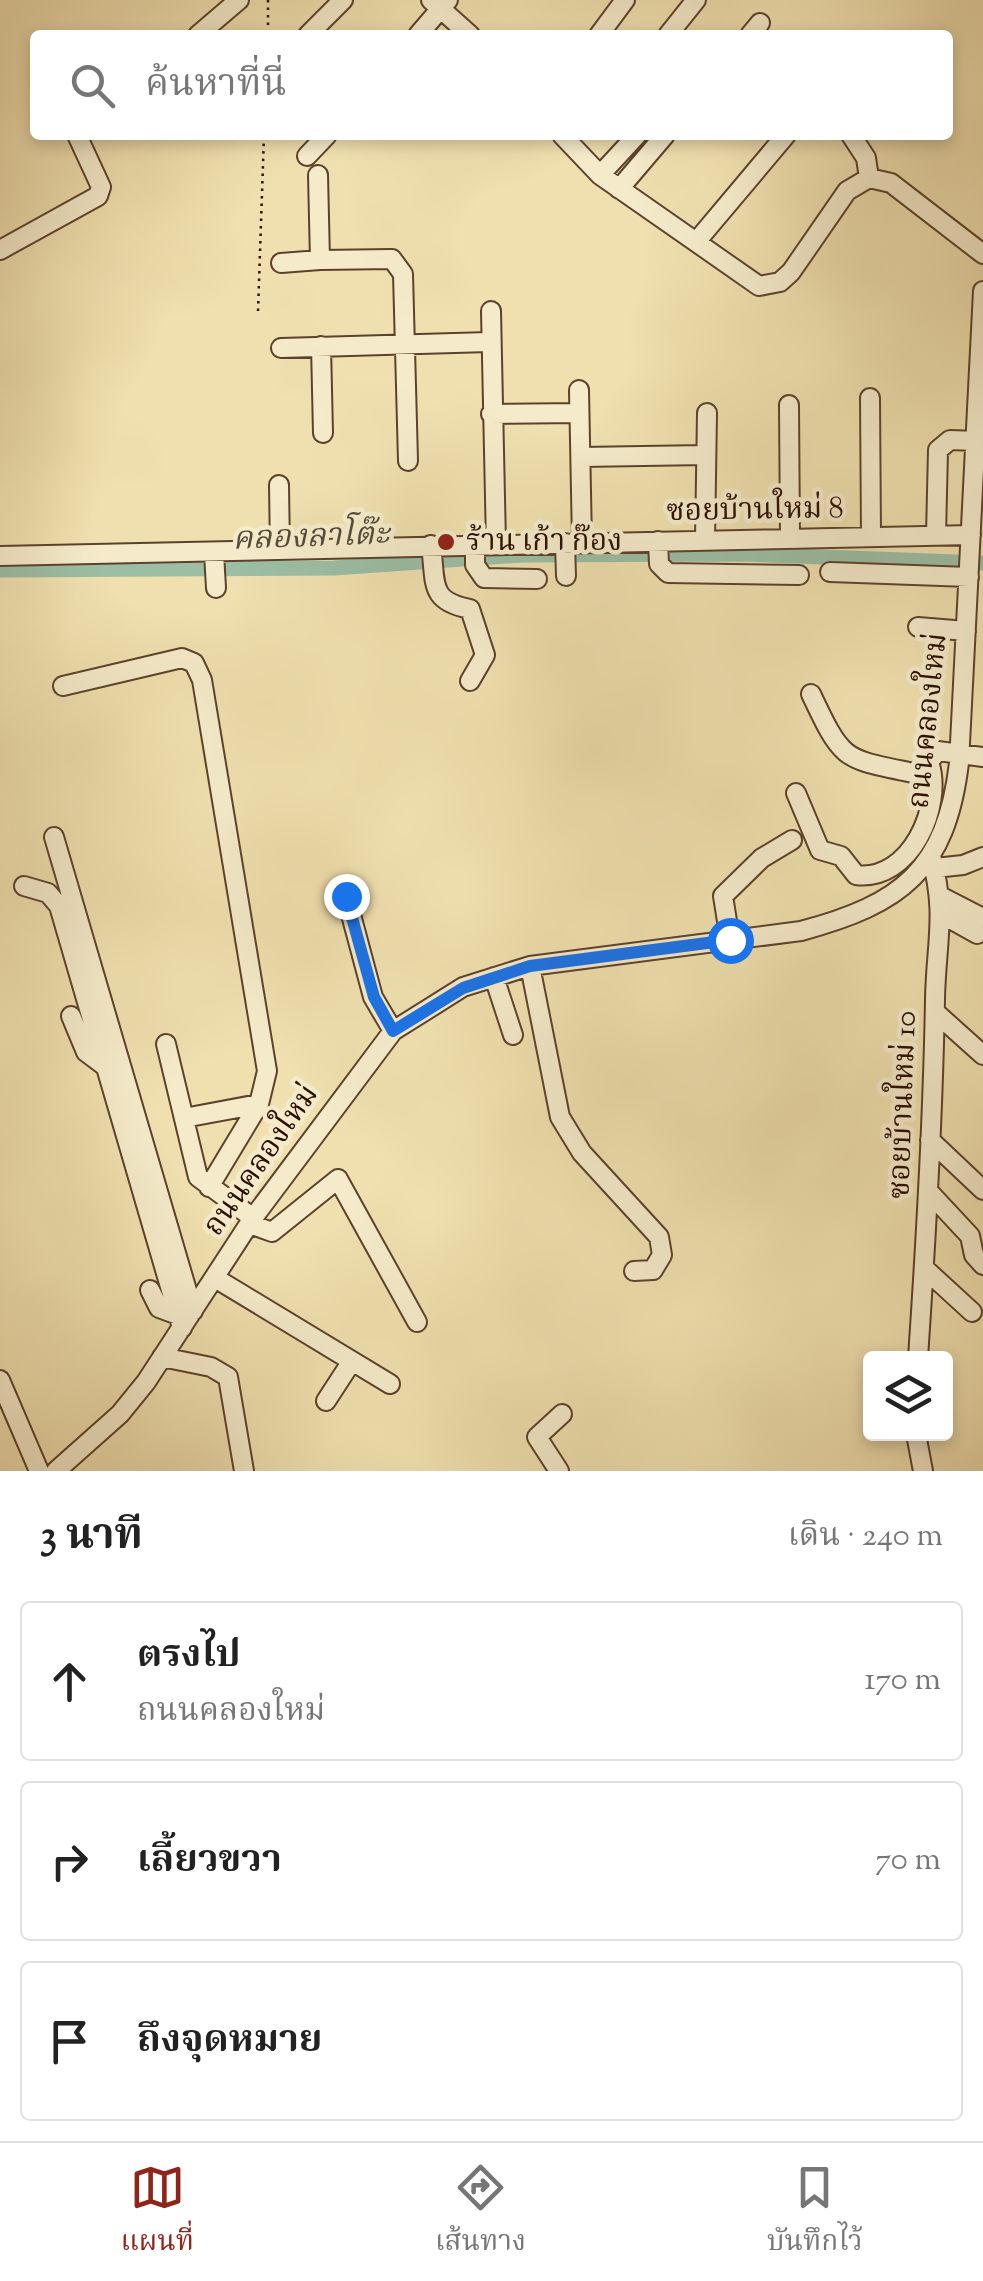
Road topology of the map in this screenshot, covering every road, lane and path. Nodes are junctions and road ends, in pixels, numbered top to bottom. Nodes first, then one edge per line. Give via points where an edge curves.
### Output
1 (239, 0) edge
2 (268, 0) edge
3 (344, 0) edge
4 (625, 0) edge
5 (696, 0) edge
6 (440, 3) edge
7 (204, 30) edge
8 (268, 30) edge
9 (313, 30) edge
10 (421, 30) edge
11 (465, 30) edge
12 (603, 30) edge
13 (672, 30) edge
14 (79, 140) edge
15 (264, 140) edge
16 (322, 140) edge
17 (566, 140) edge
18 (583, 140) edge
19 (632, 140) edge
20 (661, 140) edge
21 (782, 140) edge
22 (854, 140) edge
23 (574, 151) junction
24 (308, 156) dead end
25 (318, 175) dead end
26 (600, 176) junction
27 (869, 178) junction
28 (618, 189) junction
29 (696, 242) junction
30 (0, 250) edge
31 (983, 254) edge
32 (320, 260) junction
33 (282, 264) dead end
34 (983, 292) edge
35 (258, 311) dead end
36 (491, 311) dead end
37 (489, 342) junction
38 (402, 344) junction
39 (321, 346) junction
40 (281, 348) dead end
41 (579, 390) dead end
42 (870, 398) dead end
43 (789, 405) dead end
44 (579, 412) junction
45 (707, 413) dead end
46 (492, 414) junction
47 (323, 433) dead end
48 (976, 441) junction
49 (706, 456) junction
50 (580, 457) junction
51 (408, 461) dead end
52 (280, 486) dead end
53 (871, 535) junction
54 (936, 536) junction
55 (790, 538) junction
56 (705, 540) junction
57 (971, 542) junction
58 (496, 544) junction
59 (280, 550) junction
60 (658, 552) junction
61 (475, 554) junction
62 (569, 555) junction
63 (0, 556) edge
64 (433, 556) junction
65 (830, 572) dead end
66 (969, 574) junction
67 (799, 575) dead end
68 (537, 578) dead end
69 (975, 605) edge
70 (918, 627) dead end
71 (966, 634) junction
72 (983, 648) edge
73 (470, 681) dead end
74 (63, 686) dead end
75 (811, 694) dead end
76 (960, 756) junction
77 (983, 757) edge
78 (929, 762) junction
79 (796, 793) dead end
80 (54, 837) dead end
81 (792, 840) dead end
82 (983, 857) edge
83 (933, 862) junction
84 (24, 886) dead end
85 (346, 896) dead end
86 (942, 906) junction
87 (980, 926) edge
88 (730, 940) junction
89 (530, 966) junction
90 (494, 977) junction
91 (935, 1012) junction
92 (70, 1016) dead end
93 (393, 1031) junction
94 (513, 1035) dead end
95 (166, 1044) dead end
96 (983, 1055) edge
97 (106, 1067) junction
98 (259, 1104) junction
99 (184, 1118) junction
100 (930, 1140) junction
101 (209, 1187) junction
102 (983, 1190) edge
103 (929, 1192) junction
104 (252, 1221) junction
105 (983, 1266) edge
106 (924, 1268) junction
107 (634, 1271) dead end
108 (214, 1278) junction
109 (150, 1290) dead end
110 (972, 1312) dead end
111 (184, 1318) junction
112 (417, 1322) dead end
113 (918, 1351) edge
114 (162, 1357) junction
115 (352, 1361) junction
116 (0, 1380) edge
117 (390, 1384) dead end
118 (326, 1401) dead end
119 (562, 1414) dead end
120 (917, 1441) edge
121 (39, 1471) edge
122 (56, 1471) edge
123 (244, 1471) edge
124 (559, 1471) edge
125 (922, 1471) edge

1 - 7 street
2 - 8 path
3 - 9 street
4 - 12 street
5 - 13 street
6 - 10 street
6 - 11 street
14 - 30 street via 101,187 98,196
15 - 35 path
16 - 24 street
17 - 23 street
18 - 23 street
19 - 26 street
20 - 28 street
21 - 29 street
22 - 27 street
23 - 26 street
25 - 32 street
26 - 28 street
27 - 29 street via 854,183 791,272 766,287 750,283
27 - 31 street via 892,183
28 - 29 street
32 - 33 street
32 - 38 street via 400,264
34 - 48 street, ถนนคลองใหม่
36 - 37 street
37 - 38 street
37 - 46 street
38 - 39 street
38 - 51 street
39 - 40 street
39 - 47 street
41 - 44 street
42 - 53 street
43 - 55 street
44 - 46 street
44 - 50 street
45 - 49 street
46 - 58 street
48 - 54 street via 950,440 938,450
48 - 57 street, ถนนคลองใหม่
49 - 50 street
49 - 56 street
50 - 62 street
52 - 59 street
53 - 54 street, ซอยบ้านใหม่ 8
53 - 55 street, ซอยบ้านใหม่ 8
54 - 57 street, ซอยบ้านใหม่ 8
55 - 56 street, ซอยบ้านใหม่ 8
56 - 60 street, ซอยบ้านใหม่ 8
57 - 66 street, ถนนคลองใหม่
58 - 61 street, ซอยบ้านใหม่ 8
58 - 62 street, ซอยบ้านใหม่ 8
59 - 63 street, ซอยบ้านใหม่ 8 via 215,569
59 - 64 street, ซอยบ้านใหม่ 8
60 - 62 street, ซอยบ้านใหม่ 8
60 - 67 street via 668,573
61 - 64 street, ซอยบ้านใหม่ 8
61 - 68 street via 484,578
64 - 73 street via 441,600 470,609 478,624 485,656
65 - 66 street
66 - 69 street, ถนนคลองใหม่
69 - 71 street, ถนนคลองใหม่
70 - 71 street
71 - 72 street
71 - 76 street, ถนนคลองใหม่
74 - 98 street via 182,658 202,680 267,1071
75 - 78 street via 835,745 853,760 918,774
76 - 77 street
76 - 78 street via 938,751
76 - 83 street, ถนนคลองใหม่ via 954,803
78 - 79 street via 935,788 923,828 902,858 870,876 856,875 841,856 820,850
80 - 111 street
81 - 88 street via 722,896
82 - 83 street via 963,865
83 - 86 street, ซอยบ้านใหม่ 10
83 - 88 street, ถนนคลองใหม่ via 862,912 802,931
84 - 97 street via 48,893 59,906
85 - 93 street via 374,997
86 - 87 street
86 - 91 street, ซอยบ้านใหม่ 10
88 - 89 street, ถนนคลองใหม่
89 - 90 street, ถนนคลองใหม่
89 - 107 street via 560,1117 582,1153 662,1246 653,1270
90 - 93 street, ถนนคลองใหม่
90 - 94 street
91 - 96 street
91 - 100 street, ซอยบ้านใหม่ 10
92 - 97 street via 86,1052
93 - 104 street, ถนนคลองใหม่
95 - 99 street
97 - 111 street
98 - 99 street
98 - 101 street
99 - 101 street via 198,1177
100 - 102 street
100 - 103 street, ซอยบ้านใหม่ 10
101 - 104 street
103 - 105 street via 970,1236
103 - 106 street, ซอยบ้านใหม่ 10
104 - 108 street, ถนนคลองใหม่
104 - 112 street via 272,1232 338,1179
106 - 110 street
106 - 113 street, ซอยบ้านใหม่ 10
108 - 111 street, ถนนคลองใหม่
108 - 115 street
109 - 111 street via 160,1308
111 - 114 street, ถนนคลองใหม่
114 - 122 street, ถนนคลองใหม่ via 120,1414
114 - 123 street via 228,1377
115 - 117 street
115 - 118 street
116 - 121 street
119 - 124 street via 537,1437
120 - 125 street

